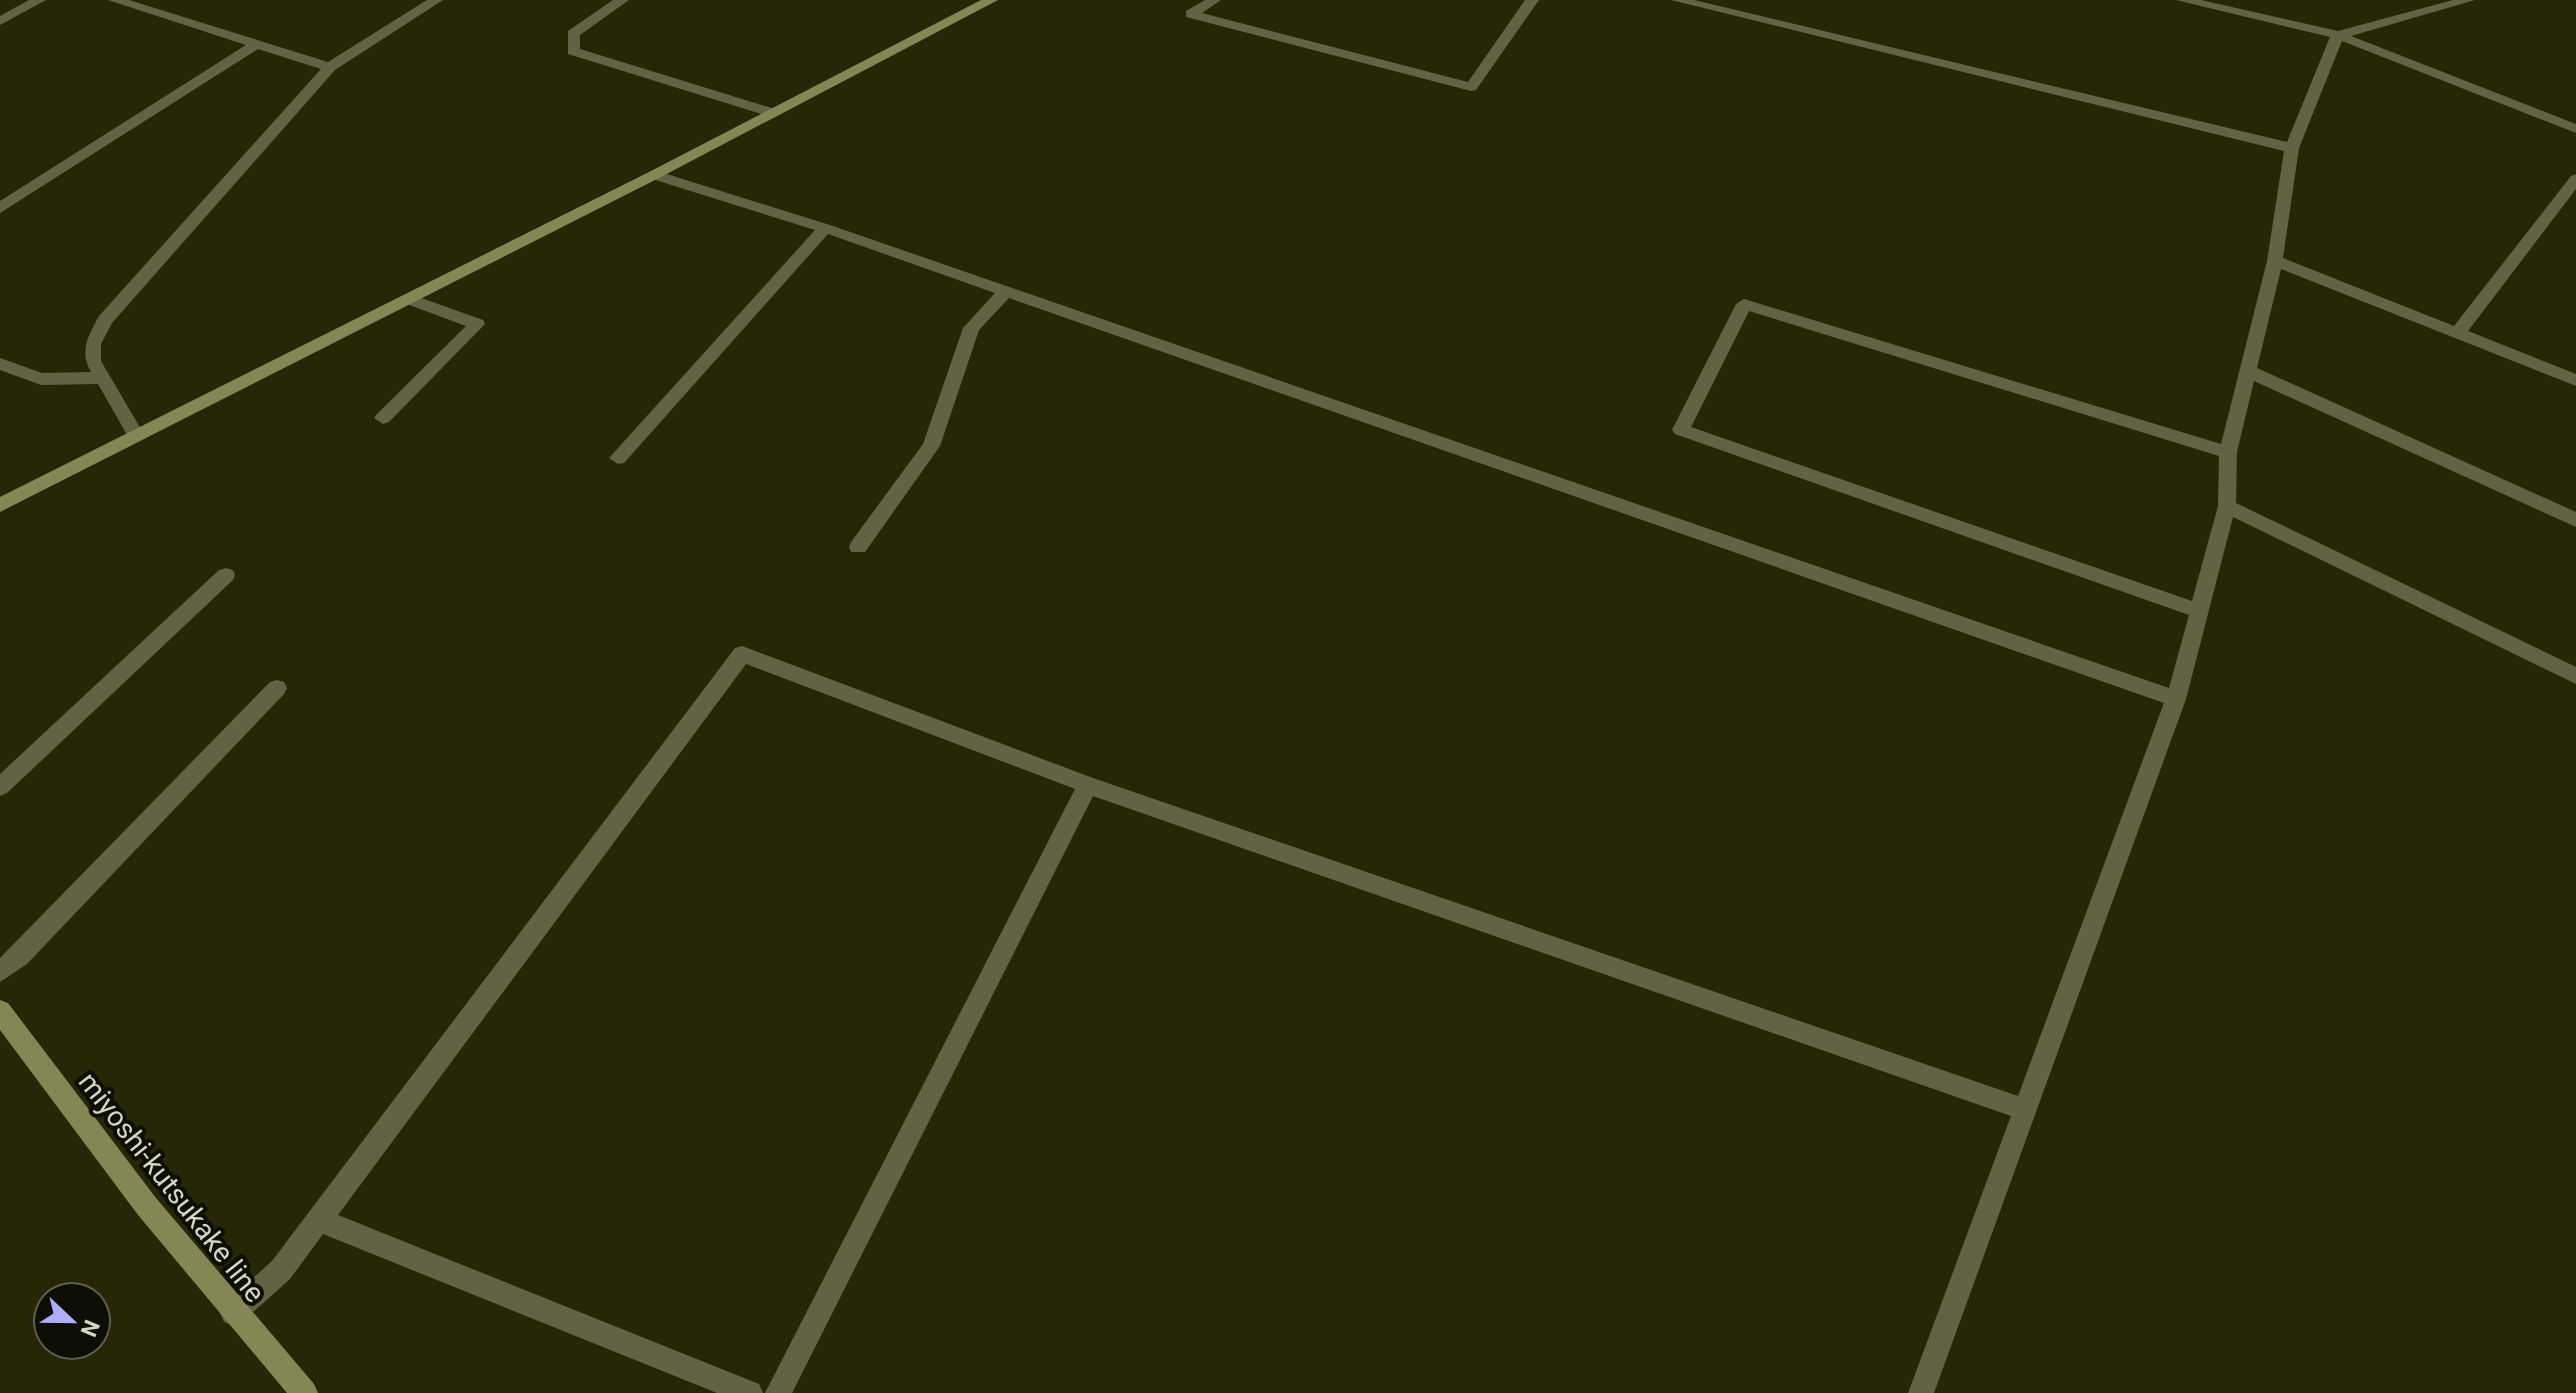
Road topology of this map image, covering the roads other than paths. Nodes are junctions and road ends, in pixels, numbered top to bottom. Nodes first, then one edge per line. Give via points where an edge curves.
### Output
1 (39, 0) edge
2 (115, 0) edge
3 (436, 0) edge
4 (622, 0) edge
5 (991, 0) edge
6 (1214, 0) edge
7 (1532, 0) edge
8 (1678, 0) edge
9 (2183, 0) edge
10 (2468, 0) edge
11 (0, 21) edge
12 (2338, 35) junction
13 (254, 46) junction
14 (330, 67) junction
15 (773, 113) junction
16 (2576, 129) edge
17 (2292, 148) junction
18 (654, 175) junction
19 (2576, 179) edge
20 (0, 208) edge
21 (825, 228) junction
22 (2275, 261) junction
23 (1004, 293) junction
24 (410, 299) junction
25 (2458, 332) junction
26 (0, 364) edge
27 (2248, 371) junction
28 (100, 378) junction
29 (2576, 380) edge
30 (383, 418) dead end
31 (136, 436) junction
32 (2228, 452) junction
33 (618, 458) dead end
34 (0, 505) edge
35 (2227, 506) junction
36 (2576, 520) edge
37 (858, 547) dead end
38 (226, 575) dead end
39 (2198, 611) junction
40 (2576, 676) edge
41 (277, 688) dead end
42 (2176, 699) junction
43 (1088, 785) junction
44 (0, 787) edge
45 (0, 971) edge
46 (0, 1011) edge
47 (2023, 1109) junction
48 (320, 1220) junction
49 (233, 1313) junction
50 (305, 1393) edge
51 (750, 1393) edge
52 (778, 1393) edge
53 (1921, 1393) edge

1 - 11 street
2 - 13 street
3 - 14 street
4 - 15 street via 573,34 573,51
5 - 15 street
6 - 7 street via 1191,14 1471,87
8 - 17 street
9 - 12 street
10 - 12 street
12 - 16 street
12 - 17 street
13 - 14 street
13 - 20 street
14 - 28 street via 105,320 93,344
15 - 18 street
17 - 22 street
18 - 21 street
18 - 24 street
19 - 25 street
21 - 23 street
21 - 33 street
22 - 25 street
22 - 27 street
23 - 37 street via 971,328 931,446
23 - 42 street
24 - 30 street via 477,324
24 - 31 street
25 - 29 street
26 - 28 street via 41,379
27 - 32 street
27 - 36 street
28 - 31 street
31 - 34 street
32 - 35 street
32 - 39 street via 1744,304 1681,430
35 - 39 street
35 - 40 street
38 - 44 street
39 - 42 street
41 - 45 street
42 - 47 street
43 - 47 street
43 - 48 street via 742,654
43 - 52 street
46 - 49 street, miyoshi-kutsukake line via 99,1148
47 - 53 street
48 - 49 street via 281,1270
48 - 51 street
49 - 50 street, miyoshi-kutsukake line

